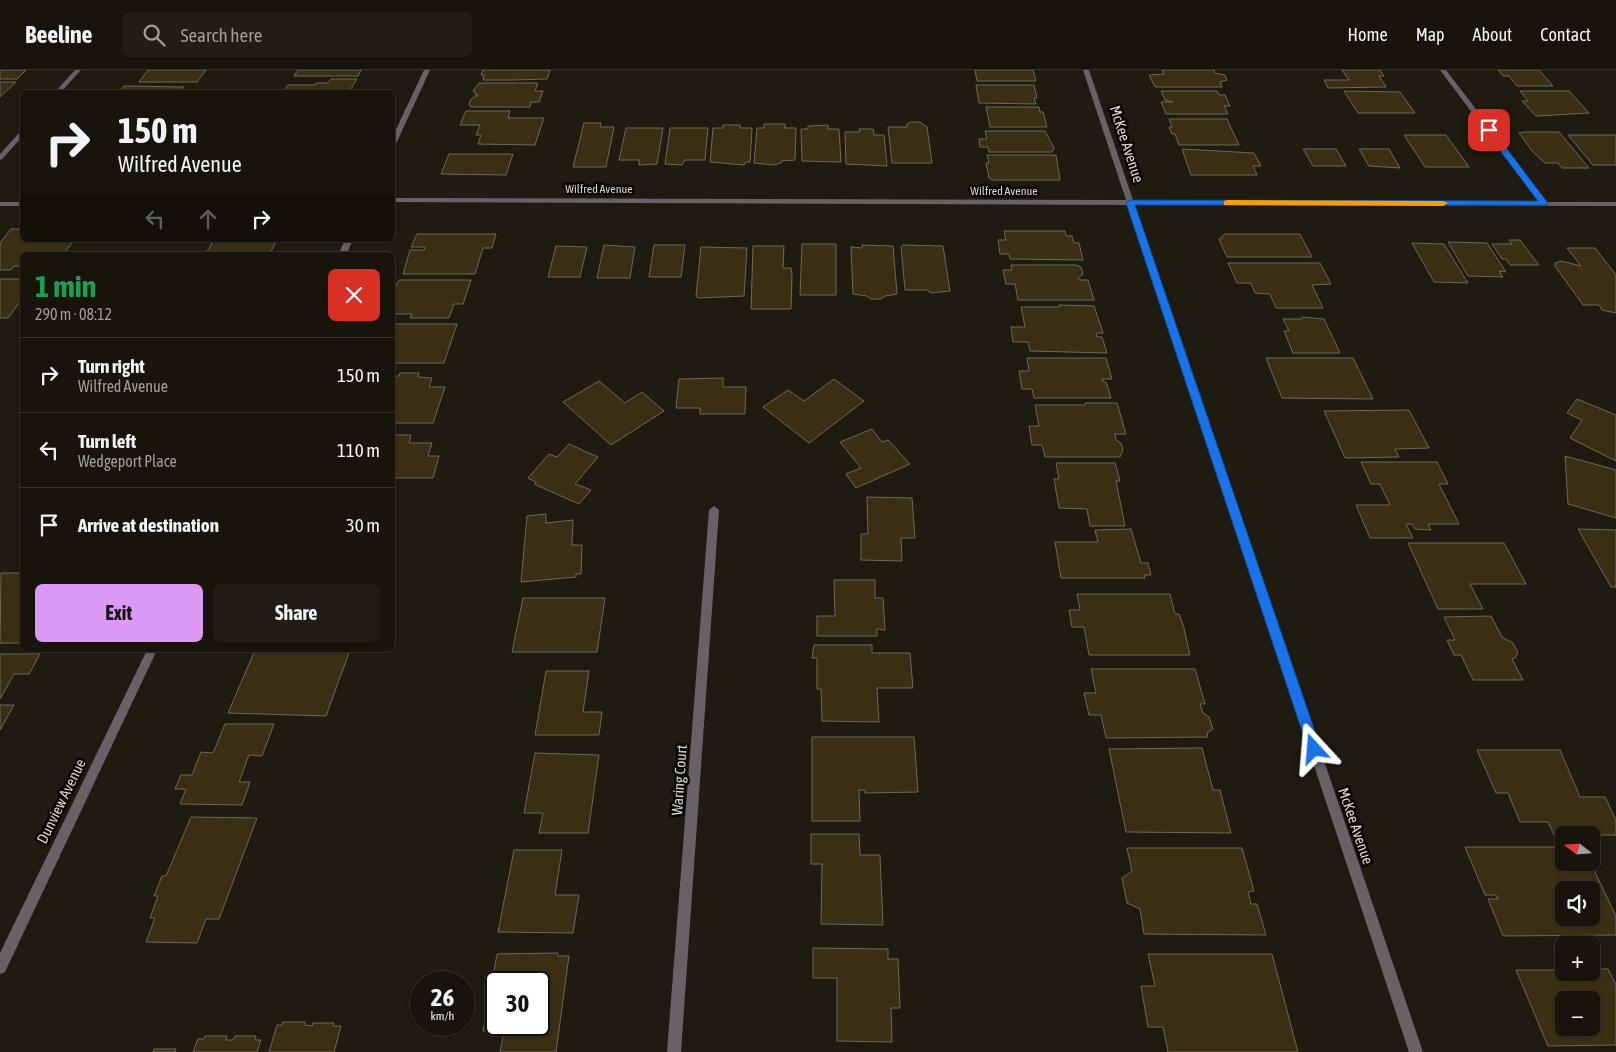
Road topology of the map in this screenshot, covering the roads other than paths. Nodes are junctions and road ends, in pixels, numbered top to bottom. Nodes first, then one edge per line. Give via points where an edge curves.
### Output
1 (78, 70) edge
2 (426, 70) edge
3 (1086, 70) edge
4 (1443, 70) edge
5 (60, 90) edge
6 (20, 135) edge
7 (395, 139) edge
8 (0, 158) edge
9 (395, 200) edge
10 (1130, 203) junction
11 (1544, 203) junction
12 (0, 204) edge
13 (20, 204) edge
14 (1616, 204) edge
15 (714, 510) dead end
16 (151, 652) edge
17 (0, 967) edge
18 (674, 1052) edge
19 (1416, 1052) edge

1 - 5 street
2 - 7 street
3 - 10 street, McKee Avenue
4 - 11 street
6 - 8 street
9 - 10 street, Wilfred Avenue
10 - 11 street, Wilfred Avenue
10 - 19 street, McKee Avenue
11 - 14 street, Wilfred Avenue
12 - 13 street
15 - 18 street, Waring Court
16 - 17 street, Dunview Avenue

